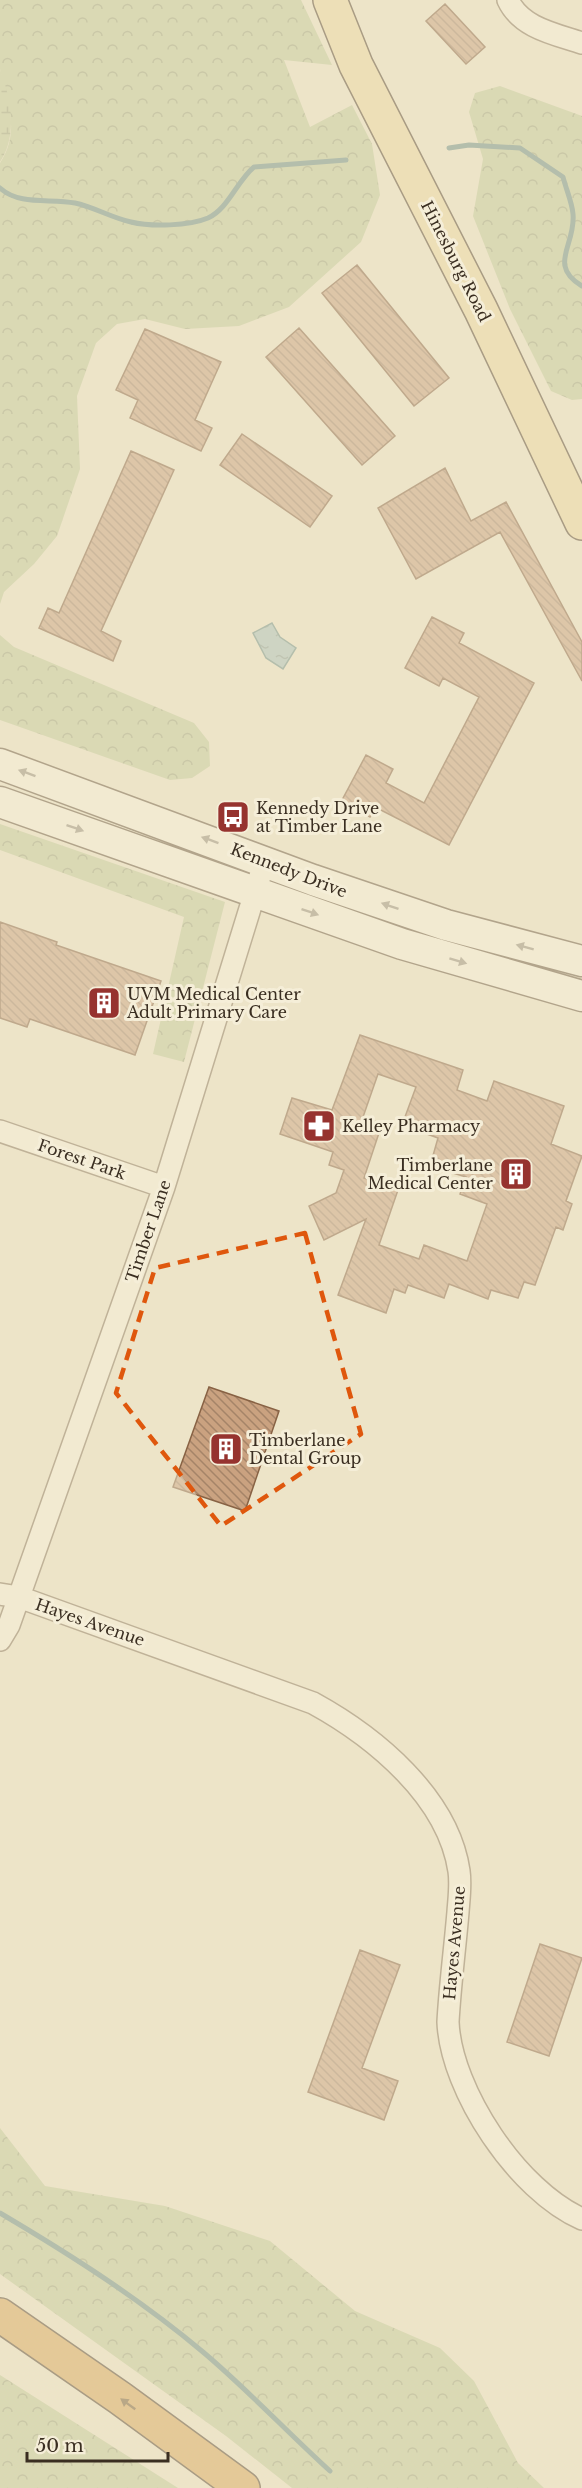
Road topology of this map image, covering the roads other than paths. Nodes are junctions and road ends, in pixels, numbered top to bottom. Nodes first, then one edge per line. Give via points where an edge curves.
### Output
1 (330, 0) edge
2 (508, 0) edge
3 (582, 43) edge
4 (582, 522) edge
5 (0, 764) edge
6 (0, 802) edge
7 (265, 860) junction
8 (255, 891) junction
9 (582, 961) edge
10 (582, 996) edge
11 (0, 1131) edge
12 (164, 1187) junction
13 (9, 1596) edge
14 (0, 1640) edge
15 (582, 2219) edge
16 (0, 2315) edge
17 (243, 2488) edge

1 - 4 main road, Hinesburg Road via 356,65 491,330
2 - 3 street via 516,13 534,26
7 -> 5 main road, Kennedy Drive
6 -> 8 main road, Kennedy Drive
7 - 8 street, Timber Lane
9 -> 7 main road, Kennedy Drive via 446,925
8 -> 10 main road, Kennedy Drive via 402,944
8 - 12 street, Timber Lane
11 - 12 street, Forest Park
12 - 13 street, Timber Lane
13 - 14 street, Timber Lane
13 - 15 street, Hayes Avenue via 313,1703 356,1731 409,1778 440,1817 454,1847 459,1873 448,2022 457,2069 503,2152 524,2178 560,2210
17 -> 16 highway

